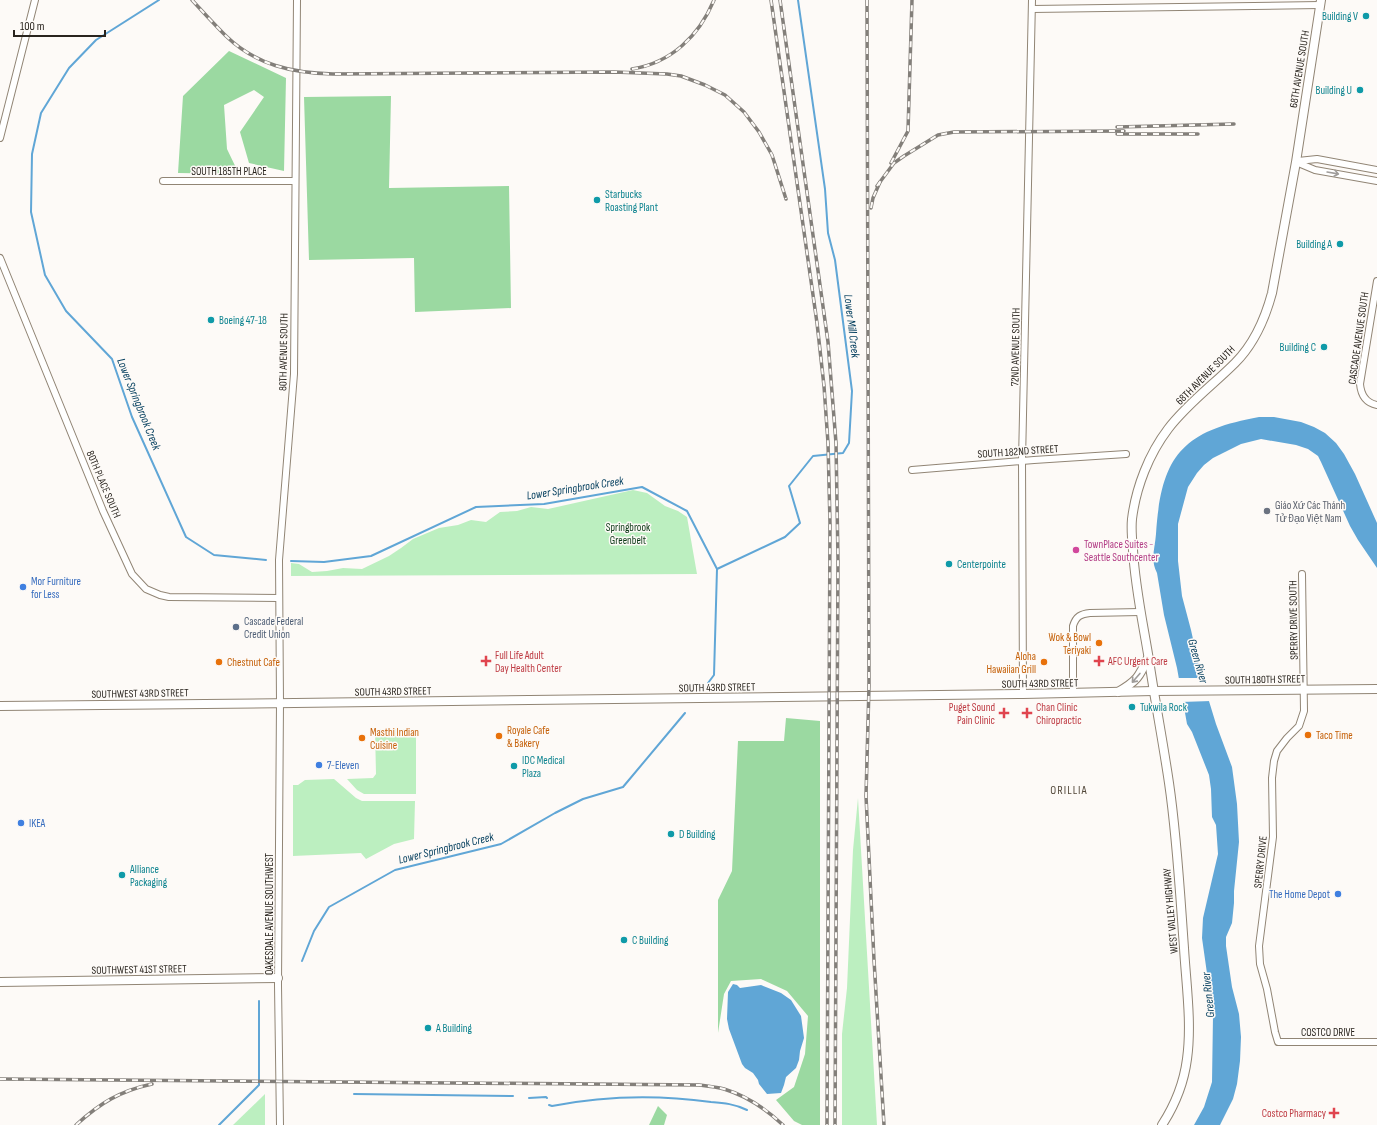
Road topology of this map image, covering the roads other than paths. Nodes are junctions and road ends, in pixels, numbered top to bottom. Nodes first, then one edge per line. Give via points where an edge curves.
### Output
1 (35, 0) edge
2 (297, 0) edge
3 (1032, 0) edge
4 (1321, 3) edge
5 (1032, 9) junction
6 (0, 138) edge
7 (1296, 162) junction
8 (1377, 170) edge
9 (163, 181) dead end
10 (295, 181) junction
11 (1377, 181) edge
12 (0, 258) edge
13 (1377, 281) edge
14 (1377, 405) edge
15 (1126, 454) dead end
16 (1022, 462) junction
17 (912, 470) dead end
18 (1302, 574) dead end
19 (279, 598) junction
20 (1140, 612) junction
21 (1148, 658) junction
22 (1377, 689) edge
23 (1305, 690) junction
24 (1153, 691) junction
25 (1117, 692) junction
26 (1073, 693) junction
27 (1023, 694) junction
28 (280, 703) junction
29 (0, 706) edge
30 (278, 978) junction
31 (0, 982) edge
32 (1278, 1042) joint
33 (1377, 1042) edge
34 (280, 1125) edge
35 (1162, 1125) edge

1 - 6 street
2 - 10 street, 80TH AVENUE SOUTH
3 - 5 street, 72ND AVENUE SOUTH
4 - 5 street
4 - 7 main road, 68TH AVENUE SOUTH
5 - 16 street, 72ND AVENUE SOUTH
7 - 8 street via 1317,160
7 -> 11 street via 1315,170
7 - 20 main road, 68TH AVENUE SOUTH via 1272,293 1262,324 1251,344 1236,362 1169,428 1154,450 1145,470 1132,520
9 - 10 street, SOUTH 185TH PLACE
10 - 19 street, 80TH AVENUE SOUTH via 294,374 280,527
12 - 19 street, 80TH PLACE SOUTH via 103,511 132,574 146,589 169,597
13 - 14 street, CASCADE AVENUE SOUTH via 1360,384 1364,397
15 - 16 street, SOUTH 182ND STREET
16 - 17 street, SOUTH 182ND STREET
16 - 27 street, 72ND AVENUE SOUTH
18 - 23 street, SPERRY DRIVE SOUTH
19 - 28 street, 80TH AVENUE SOUTH
20 - 21 main road, 68TH AVENUE SOUTH
20 - 26 street via 1090,613 1076,617 1073,626
21 - 24 main road, 68TH AVENUE SOUTH
21 -> 25 main road via 1135,681
22 - 23 main road, SOUTH 180TH STREET
23 - 24 main road, SOUTH 180TH STREET
23 - 32 street, SPERRY DRIVE via 1304,711 1299,726 1277,751 1274,761 1273,837 1259,946 1260,964
24 - 25 main road, SOUTH 43RD STREET
24 - 35 main road, WEST VALLEY HIGHWAY via 1174,831 1188,1035 1187,1061 1181,1085
25 - 26 main road, SOUTH 43RD STREET
26 - 27 main road, SOUTH 43RD STREET
27 - 28 main road, SOUTH 43RD STREET
28 - 29 main road, SOUTHWEST 43RD STREET
28 - 30 street, OAKESDALE AVENUE SOUTHWEST
30 - 31 main road, SOUTHWEST 41ST STREET
30 - 34 street, OAKESDALE AVENUE SOUTHWEST
32 - 33 street, COSTCO DRIVE

